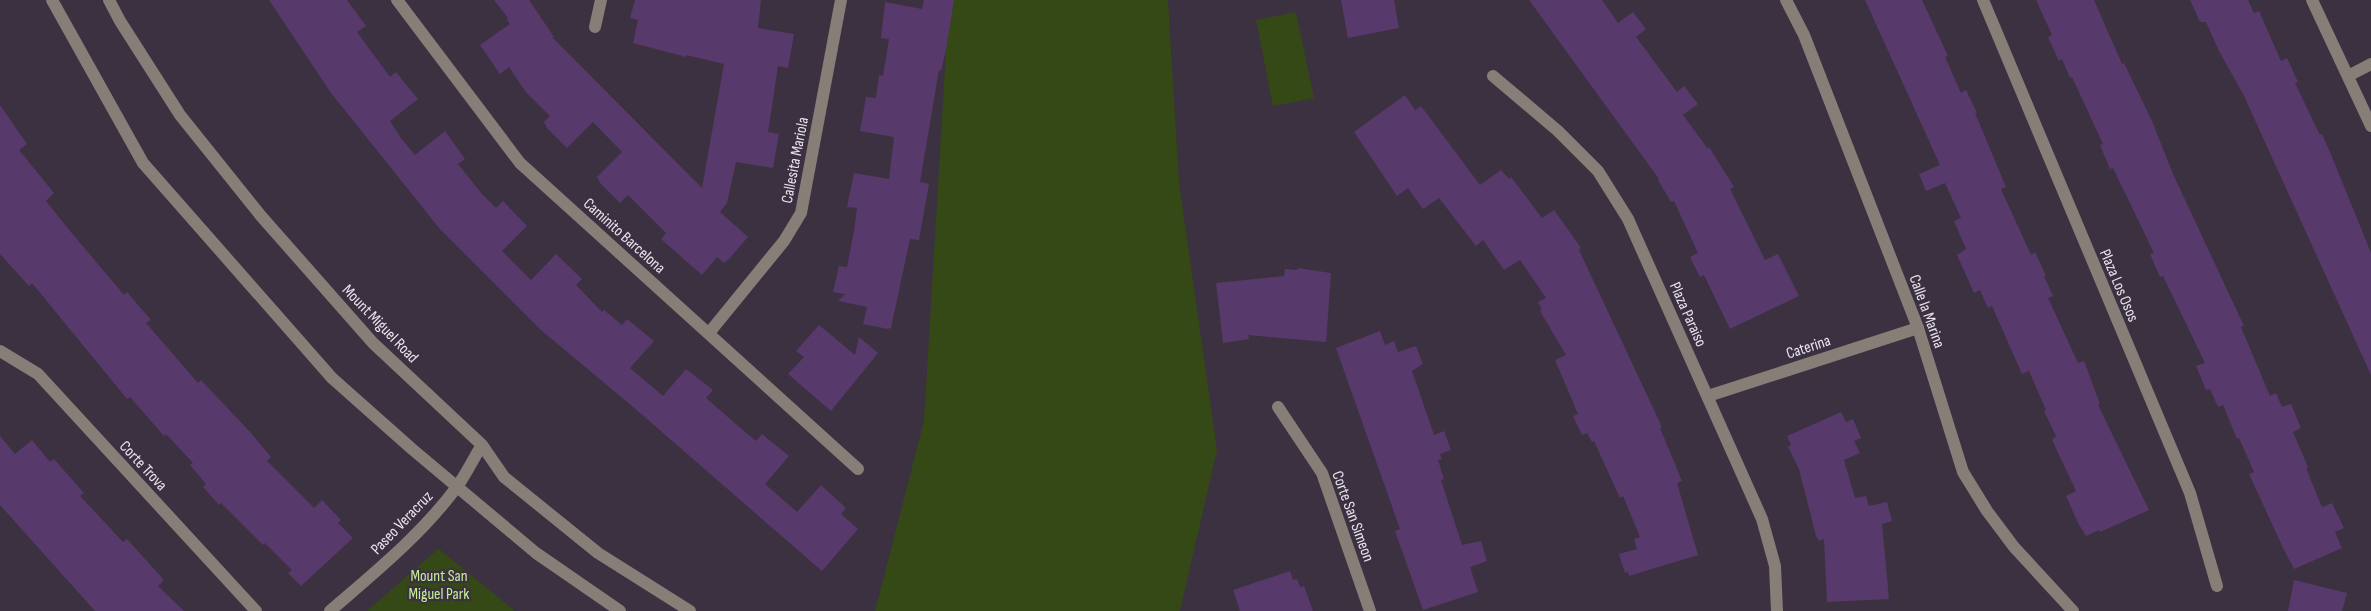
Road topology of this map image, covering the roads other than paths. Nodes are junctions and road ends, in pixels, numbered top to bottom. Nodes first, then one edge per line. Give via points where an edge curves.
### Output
1 (52, 0) edge
2 (110, 0) edge
3 (397, 0) edge
4 (601, 0) edge
5 (841, 0) edge
6 (1786, 0) edge
7 (1983, 0) edge
8 (2312, 0) edge
9 (595, 27) dead end
10 (2371, 64) edge
11 (1493, 76) dead end
12 (2348, 76) junction
13 (2371, 126) edge
14 (1918, 328) junction
15 (710, 333) junction
16 (0, 351) edge
17 (1708, 396) junction
18 (1278, 407) dead end
19 (482, 445) junction
20 (858, 469) dead end
21 (457, 487) junction
22 (2217, 586) dead end
23 (256, 611) edge
24 (330, 611) edge
25 (620, 611) edge
26 (690, 611) edge
27 (1370, 611) edge
28 (1777, 611) edge
29 (2073, 611) edge

1 - 21 street via 143,163 332,378
2 - 19 street, Mount Miguel Road via 180,115 261,216 374,343
3 - 15 street, Caminito Barcelona via 520,163
4 - 9 street
5 - 15 street, Callesita Mariola via 801,213 784,241
6 - 14 street, Calle la Marina via 1804,35
7 - 22 street, Plaza Los Osos via 2190,493
8 - 12 street
10 - 12 street
11 - 17 street, Plaza Paraiso via 1598,171 1628,219
12 - 13 street
14 - 17 street, Caterina
14 - 29 street, Calle la Marina via 1963,472 2014,547
15 - 20 street, Caminito Barcelona
16 - 23 street, Corte Trova via 38,374
17 - 28 street, Plaza Paraiso via 1762,519 1775,566
18 - 27 street, Corte San Simeon via 1323,473
19 - 21 street, Paseo Veracruz
19 - 26 street, Mount Miguel Road via 504,477 598,553
21 - 24 street, Paseo Veracruz via 384,564
21 - 25 street via 536,553

